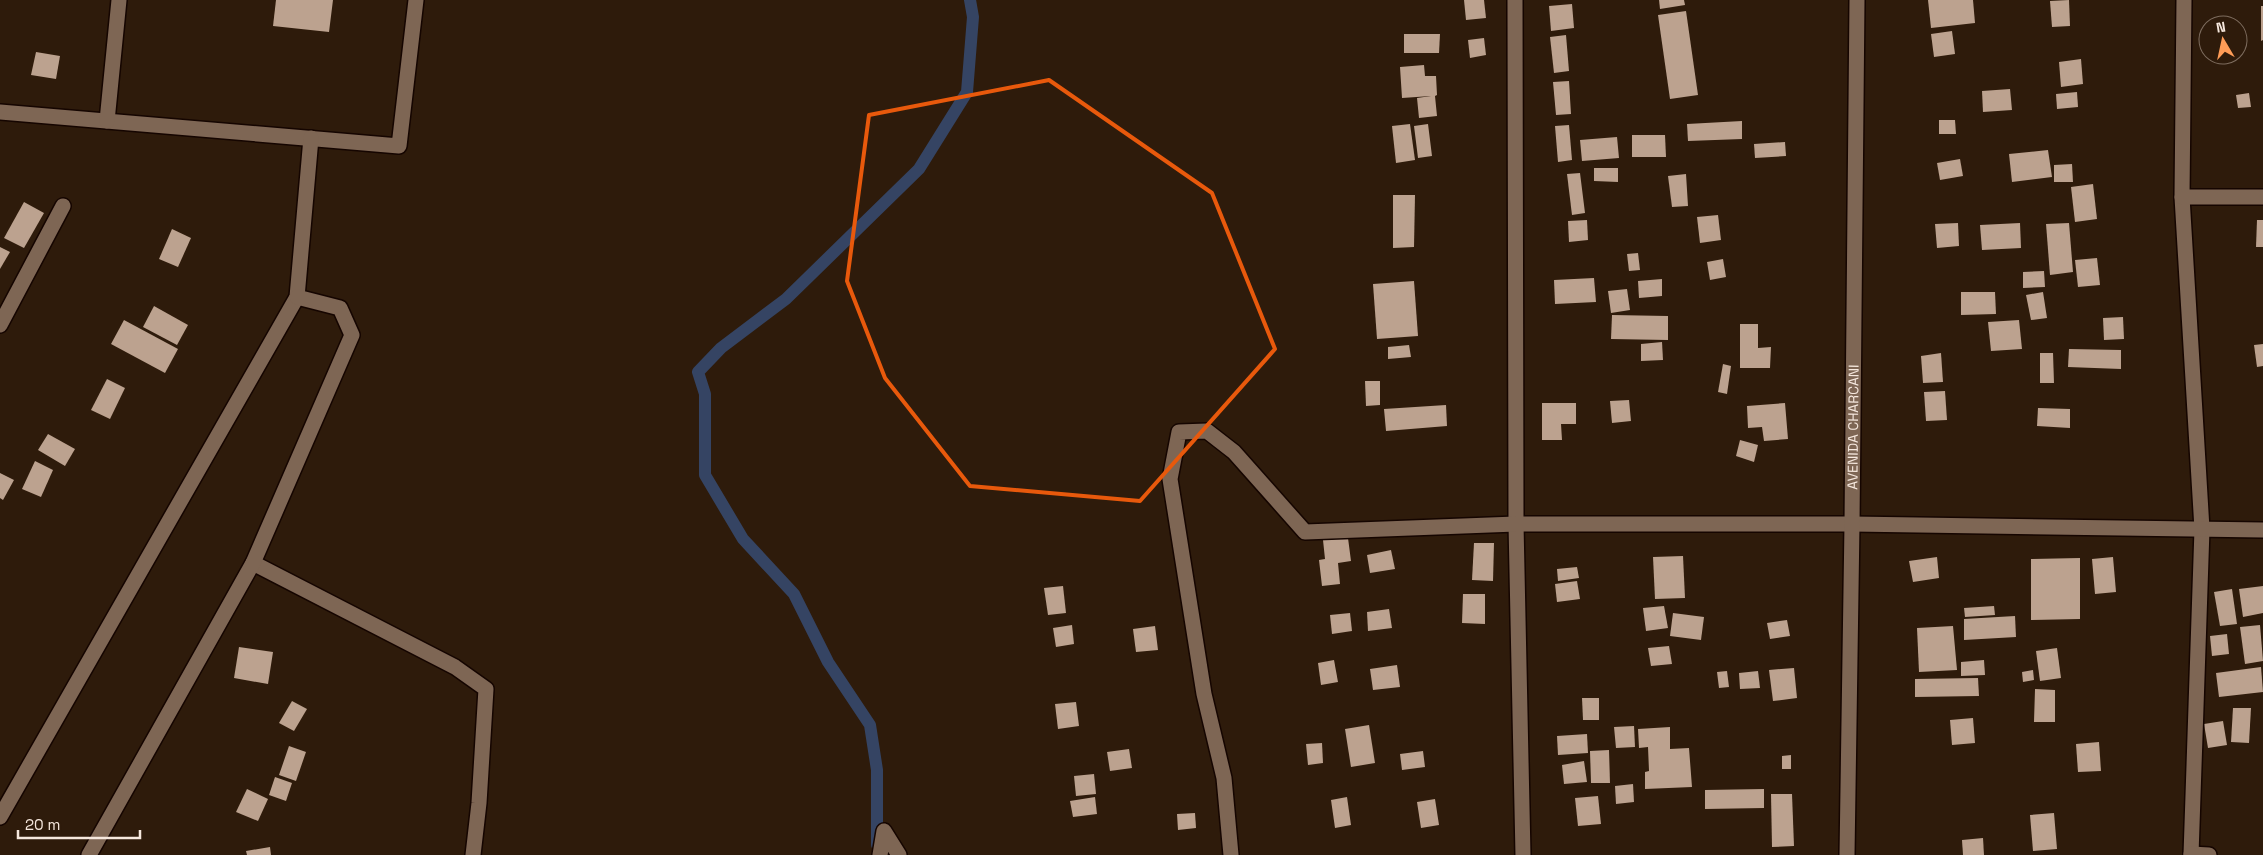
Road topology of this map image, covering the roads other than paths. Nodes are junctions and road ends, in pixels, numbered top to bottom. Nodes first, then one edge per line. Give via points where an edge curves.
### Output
1 (119, 0) edge
2 (416, 0) edge
3 (1515, 0) edge
4 (1857, 0) edge
5 (2184, 0) edge
6 (0, 112) edge
7 (107, 121) junction
8 (311, 138) junction
9 (2182, 197) junction
10 (2263, 197) edge
11 (63, 206) dead end
12 (297, 297) junction
13 (0, 325) edge
14 (1516, 524) junction
15 (1852, 524) junction
16 (2202, 529) junction
17 (2263, 530) edge
18 (253, 564) junction
19 (0, 817) edge
20 (89, 855) edge
21 (473, 855) edge
22 (880, 855) edge
23 (899, 855) edge
24 (1231, 855) edge
25 (1524, 855) edge
26 (1847, 855) edge
27 (2191, 855) edge
28 (2209, 855) edge

1 - 7 street
2 - 8 street via 399,146
3 - 14 street
4 - 15 street, AVENIDA CHARCANI
5 - 9 street
6 - 7 street
7 - 8 street
8 - 12 street
9 - 10 street
9 - 16 street
11 - 13 street
12 - 18 street via 340,308 352,335
12 - 19 street
14 - 15 street
14 - 24 street via 1305,532 1234,452 1207,432 1179,432 1170,479 1204,694 1224,778
14 - 25 street
15 - 16 street
15 - 26 street, AVENIDA CHARCANI
16 - 17 street
16 - 27 street
18 - 20 street
18 - 21 street via 455,667 486,689
22 - 23 street via 884,831
27 - 28 street

